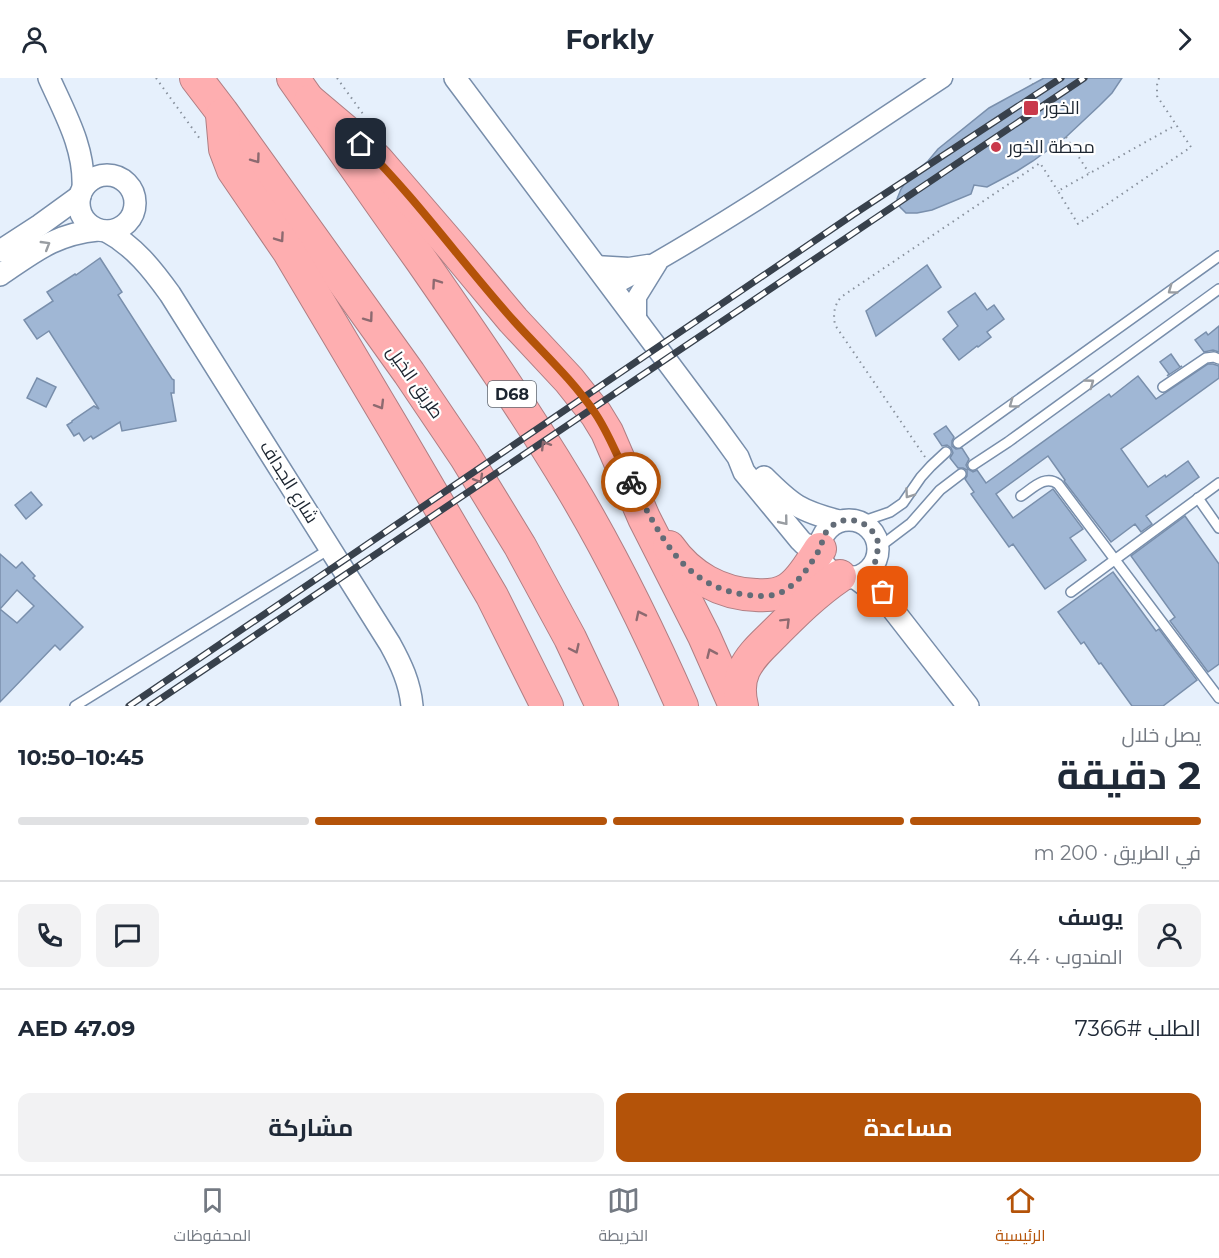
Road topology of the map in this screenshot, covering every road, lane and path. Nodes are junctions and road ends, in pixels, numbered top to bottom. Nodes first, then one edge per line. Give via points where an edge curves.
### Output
1 (49, 78) edge
2 (196, 78) edge
3 (455, 78) edge
4 (943, 78) edge
5 (1029, 78) edge
6 (1159, 78) edge
7 (1033, 84) dead end
8 (301, 90) edge
9 (222, 112) junction
10 (1176, 125) junction
11 (1066, 137) dead end
12 (76, 139) junction
13 (1089, 173) junction
14 (116, 177) junction
15 (1058, 191) junction
16 (82, 192) junction
17 (132, 215) junction
18 (102, 230) junction
19 (0, 251) edge
20 (1219, 256) edge
21 (658, 262) junction
22 (595, 265) junction
23 (150, 266) junction
24 (0, 275) edge
25 (1219, 289) edge
26 (615, 293) junction
27 (637, 322) junction
28 (1219, 359) edge
29 (1163, 387) dead end
30 (958, 442) dead end
31 (946, 452) dead end
32 (738, 457) junction
33 (974, 465) dead end
34 (931, 466) junction
35 (626, 474) junction
36 (961, 474) dead end
37 (1219, 483) edge
38 (1021, 496) dead end
39 (1198, 498) junction
40 (839, 521) junction
41 (861, 522) junction
42 (1219, 528) edge
43 (331, 548) junction
44 (820, 549) junction
45 (877, 555) junction
46 (1116, 559) junction
47 (847, 577) junction
48 (1071, 592) dead end
49 (492, 596) junction
50 (887, 602) junction
51 (1219, 698) edge
52 (75, 706) edge
53 (412, 706) edge
54 (524, 706) edge
55 (547, 706) edge
56 (602, 706) edge
57 (682, 706) edge
58 (735, 706) edge
59 (742, 706) edge
60 (968, 706) edge

1 - 12 street
2 - 9 highway, طريق الخيل
3 - 22 street
4 - 21 street
5 - 7 path
6 - 10 path via 1157,96
8 - 35 highway via 378,161 513,320 570,380 607,432
57 -> 8 highway, D68 via 618,571 572,489 470,330
9 -> 49 highway via 225,149 233,170 296,262
9 -> 56 highway, طريق الخيل via 465,456 520,546
10 - 13 path
10 - 15 path via 1191,147 1078,224
11 - 13 path
12 - 14 street
12 - 16 street via 84,176
13 - 15 path
14 - 16 street via 98,177
14 - 17 street via 124,181 134,196
15 - 34 path via 1040,163 841,297 836,305 836,325
16 - 18 street via 81,212 90,226
16 - 19 street
17 - 18 street via 117,229
17 - 23 street, شارع الجداف
18 - 23 street, شارع الجداف via 118,237
24 -> 18 street via 49,243 74,233
20 -> 30 lane
21 - 22 street via 629,267
21 - 26 street
21 - 27 street via 637,297
22 - 26 street
23 - 43 street, شارع الجداف
33 -> 25 lane
26 - 27 street
27 - 32 street
28 - 29 lane via 1206,358
31 - 34 lane
32 - 40 street via 799,508
32 -> 44 street via 744,472 800,540
34 -> 41 lane via 900,506
35 - 44 highway via 678,560 723,589 750,595 780,593 798,580
58 -> 35 highway
36 - 45 lane via 940,490
37 - 39 lane
38 - 46 lane via 1044,481 1059,484
39 - 42 lane
39 - 46 lane
40 - 41 street
40 - 44 street via 824,535
41 - 45 street via 874,533
43 - 52 lane
43 - 53 street, شارع الجداف via 400,661
44 - 47 street via 828,568
45 - 47 street via 866,572
45 - 50 street via 879,581
46 - 48 lane
46 - 51 lane
47 - 50 street
59 -> 47 highway via 741,681 753,655 808,600
49 - 54 highway via 524,685
49 - 55 highway
50 - 60 street

